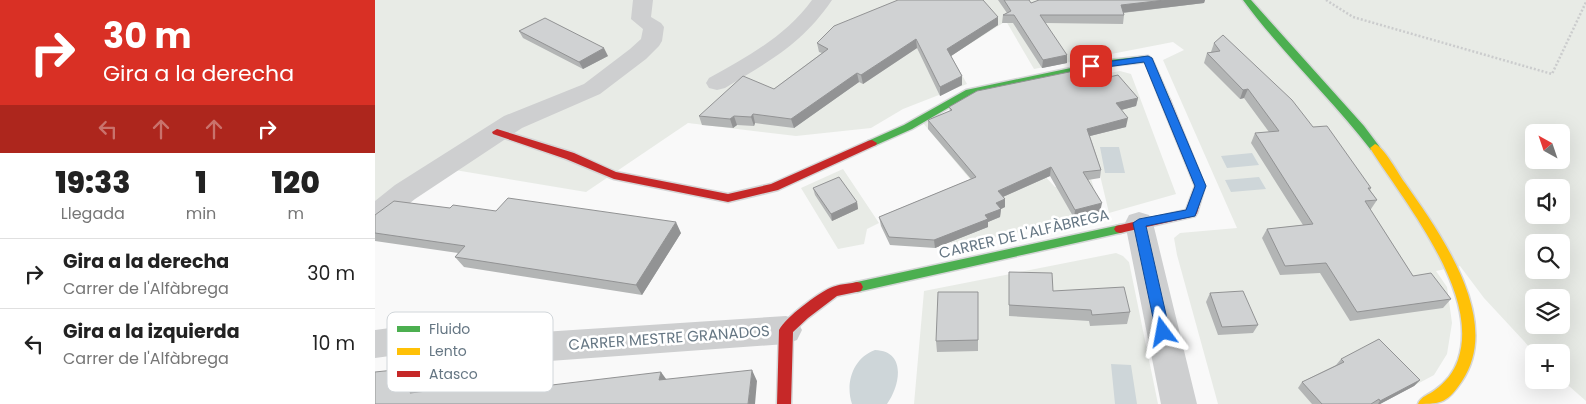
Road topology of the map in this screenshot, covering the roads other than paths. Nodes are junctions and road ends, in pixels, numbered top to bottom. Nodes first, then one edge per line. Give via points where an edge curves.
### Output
1 (643, 0) edge
2 (822, 0) edge
3 (1247, 0) edge
4 (717, 83) dead end
5 (497, 132) junction
6 (375, 216) edge
7 (1139, 223) junction
8 (786, 330) junction
9 (553, 346) edge
10 (784, 404) edge
11 (1179, 404) edge
12 (1425, 404) edge

1 - 5 street via 641,20 654,27 651,41 638,54 592,89 513,122
2 - 4 street via 812,16 788,40
3 - 12 street via 1269,29 1353,118 1396,177 1443,253 1463,295 1469,345 1461,374 1439,397
5 - 6 street via 405,192
5 - 7 street, CARRER DE L'ALFÀBREGA via 570,156 614,175 728,198 774,187 908,127 969,92 1148,58 1200,186 1191,213
7 - 8 street, CARRER DE L'ALFÀBREGA via 833,292
7 - 11 street
8 - 9 street, CARRER MESTRE GRANADOS
8 - 10 street

